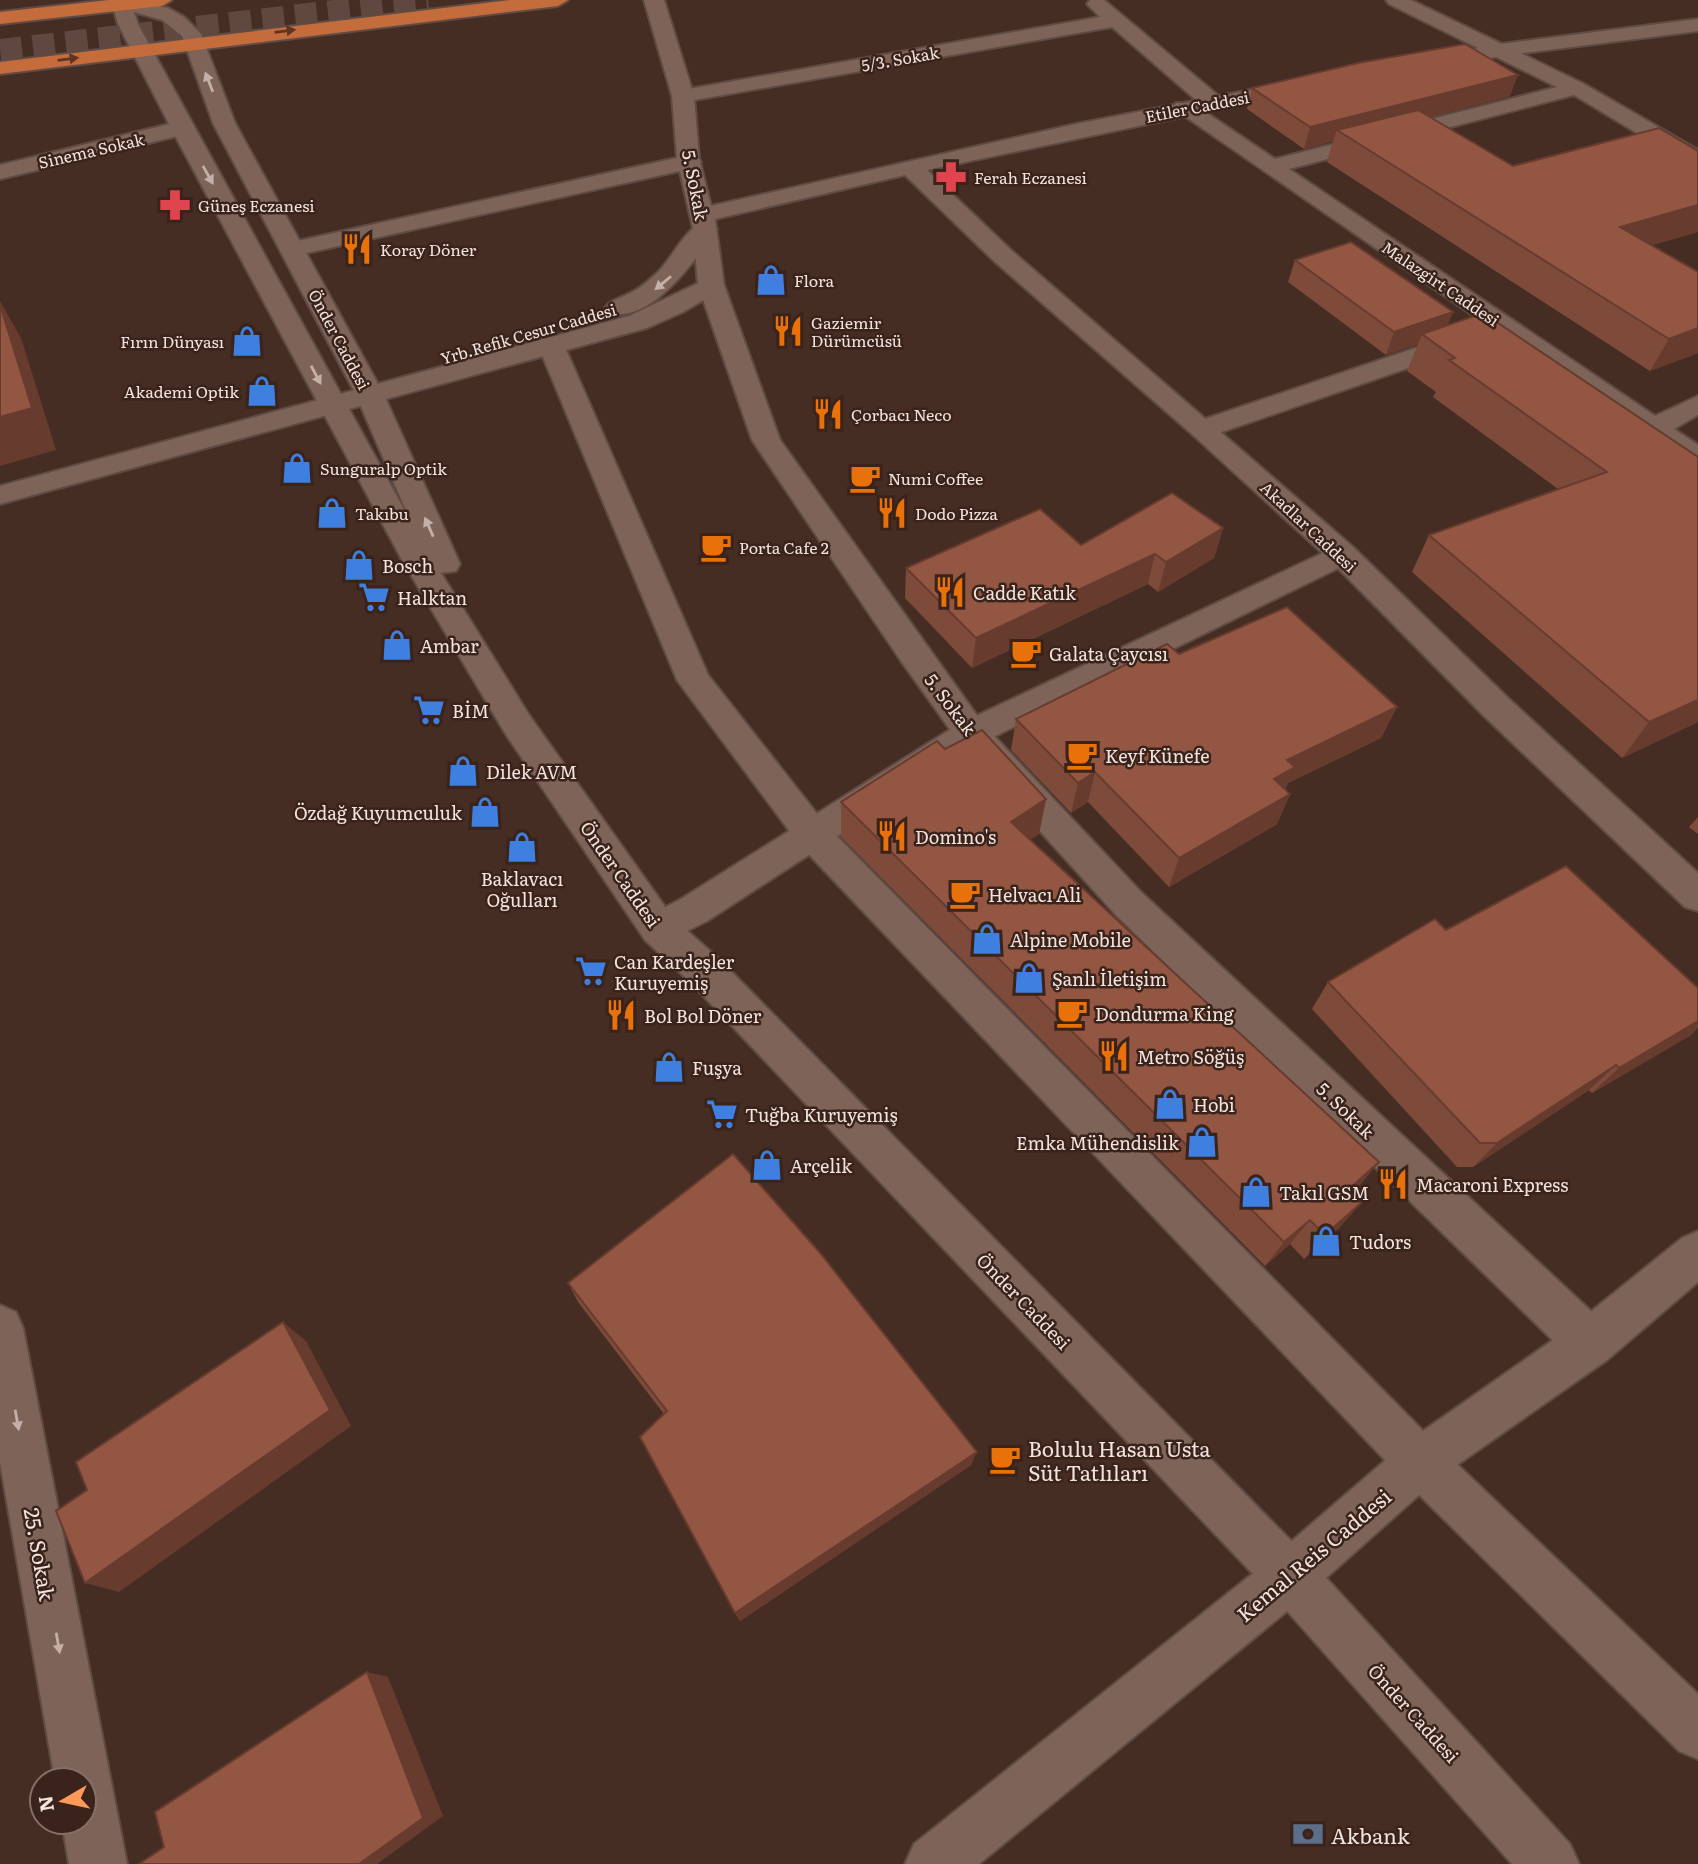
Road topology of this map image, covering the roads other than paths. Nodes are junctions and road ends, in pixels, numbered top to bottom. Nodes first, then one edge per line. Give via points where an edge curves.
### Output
1 (162, 0) edge
2 (555, 0) edge
3 (654, 0) edge
4 (1093, 0) edge
5 (1396, 0) edge
6 (122, 2) edge
7 (0, 20) edge
8 (1116, 20) junction
9 (1698, 25) edge
10 (193, 43) junction
11 (141, 50) junction
12 (1501, 50) junction
13 (0, 65) edge
14 (1409, 66) edge
15 (1317, 83) edge
16 (1577, 88) junction
17 (683, 96) junction
18 (1212, 102) junction
19 (1184, 108) junction
20 (182, 128) junction
21 (1698, 160) edge
22 (690, 162) junction
23 (910, 167) junction
24 (1272, 167) junction
25 (0, 172) edge
26 (703, 222) junction
27 (293, 248) junction
28 (711, 285) junction
29 (1503, 326) junction
30 (551, 345) junction
31 (364, 386) junction
32 (1698, 404) edge
33 (333, 405) junction
34 (1654, 428) junction
35 (1203, 429) junction
36 (1698, 458) edge
37 (0, 495) edge
38 (1342, 554) junction
39 (517, 724) junction
40 (971, 733) junction
41 (812, 834) junction
42 (1698, 896) edge
43 (659, 929) junction
44 (1698, 1253) edge
45 (0, 1328) edge
46 (1590, 1343) junction
47 (1420, 1462) junction
48 (1290, 1576) junction
49 (1698, 1732) edge
50 (80, 1766) edge
51 (93, 1836) edge
52 (98, 1864) edge
53 (934, 1864) edge
54 (1550, 1864) edge

1 - 6 highway
10 -> 2 highway
3 - 17 street, 5. Sokak
4 - 8 street
5 - 12 street
6 - 7 highway
6 - 10 street, Önder Caddesi via 158,10 182,22
6 - 11 street, Önder Caddesi
7 - 13 highway via 38,22 49,36 20,59
8 - 17 street, 5/3. Sokak
8 - 18 street
9 - 12 street
10 - 11 highway
27 -> 10 street, Önder Caddesi via 225,123
13 -> 11 highway
11 - 20 street, Önder Caddesi
12 - 14 street
12 - 16 street
15 - 18 street, Etiler Caddesi
16 - 21 street
16 - 24 street
17 - 22 street, 5. Sokak
18 - 19 street, Etiler Caddesi
19 - 23 street, Etiler Caddesi
19 - 24 street, Malazgirt Caddesi
20 - 25 street, Sinema Sokak
20 -> 33 street, Önder Caddesi
22 - 26 street, 5. Sokak
22 - 27 street
23 - 26 street, Etiler Caddesi
23 - 35 street, Akadlar Caddesi via 1003,256
24 - 29 street, Malazgirt Caddesi
26 - 28 street, 5. Sokak
26 -> 31 street, Yrb.Refik Cesur Caddesi via 671,276 626,305
27 - 31 street, Önder Caddesi
28 - 30 street, Yrb.Refik Cesur Caddesi via 638,322
28 - 40 street, 5. Sokak via 766,440
29 - 34 street, Malazgirt Caddesi
29 - 35 street
30 - 31 street, Yrb.Refik Cesur Caddesi
30 - 41 street via 694,680
31 - 33 street, Yrb.Refik Cesur Caddesi
39 -> 31 street, Önder Caddesi
32 - 34 street
33 - 37 street, Yrb.Refik Cesur Caddesi
33 - 39 street, Önder Caddesi via 417,560
34 - 36 street, Malazgirt Caddesi
35 - 38 street, Akadlar Caddesi
38 - 40 street
38 - 42 street, Akadlar Caddesi via 1496,707
39 - 43 street, Önder Caddesi
40 - 41 street
40 - 46 street, 5. Sokak via 1129,904
41 - 43 street
41 - 47 street
43 - 48 street, Önder Caddesi via 715,981
44 - 46 street, Kemal Reis Caddesi
45 -> 50 street, 25. Sokak
46 - 47 street, Kemal Reis Caddesi
47 - 48 street, Kemal Reis Caddesi
47 - 49 street
48 - 53 street, Kemal Reis Caddesi
48 - 54 street, Önder Caddesi
51 - 52 street

